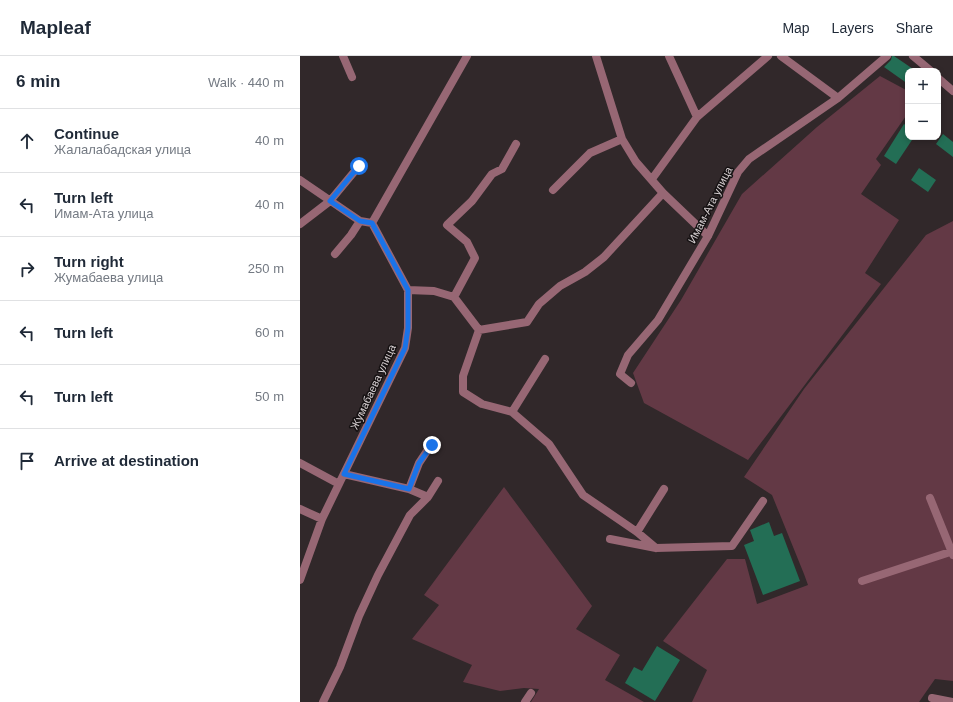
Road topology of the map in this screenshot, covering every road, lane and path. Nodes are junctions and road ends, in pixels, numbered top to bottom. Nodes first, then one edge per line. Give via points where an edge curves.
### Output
1 (343, 56) edge
2 (467, 56) edge
3 (596, 56) edge
4 (669, 56) edge
5 (768, 56) edge
6 (781, 56) edge
7 (887, 56) edge
8 (914, 56) edge
9 (928, 68) edge
10 (352, 77) dead end
11 (941, 81) edge
12 (953, 91) edge
13 (838, 98) junction
14 (698, 117) junction
15 (622, 139) junction
16 (516, 144) dead end
17 (359, 166) dead end
18 (652, 179) junction
19 (300, 180) edge
20 (553, 190) dead end
21 (663, 193) junction
22 (330, 201) junction
23 (360, 221) junction
24 (372, 223) junction
25 (300, 224) edge
26 (708, 236) junction
27 (334, 254) dead end
28 (408, 290) junction
29 (454, 297) junction
30 (479, 330) junction
31 (545, 359) dead end
32 (631, 383) dead end
33 (512, 412) junction
34 (432, 445) dead end
35 (300, 463) edge
36 (344, 474) junction
37 (438, 481) dead end
38 (340, 484) junction
39 (409, 489) junction
40 (664, 489) dead end
41 (428, 497) junction
42 (930, 498) dead end
43 (763, 501) dead end
44 (300, 509) edge
45 (322, 519) junction
46 (637, 532) junction
47 (610, 539) dead end
48 (656, 548) junction
49 (953, 553) edge
50 (300, 580) edge
51 (862, 581) dead end
52 (531, 693) dead end
53 (932, 698) dead end
54 (323, 702) edge
55 (525, 702) edge
56 (953, 702) edge

1 - 10 street
2 - 24 street
3 - 15 street
4 - 14 street
5 - 14 street
6 - 13 street
7 - 13 street, Имам-Ата улица
8 - 9 street
11 - 12 street
13 - 26 street, Имам-Ата улица via 749,159 738,172
14 - 18 street
15 - 18 street via 636,162
15 - 20 street via 590,153
16 - 29 street via 502,169 492,174 472,201 447,225 467,242 475,258
17 - 22 street
18 - 21 street
19 - 22 street
21 - 26 street
21 - 30 street via 604,257 585,272 560,286 539,304 528,322
22 - 23 street
22 - 25 street
23 - 24 street
23 - 27 street via 352,235
24 - 28 street, Жумабаева улица
26 - 32 street, Имам-Ата улица via 658,320 628,355 620,374
28 - 29 street via 434,291
28 - 36 street, Жумабаева улица via 405,348
29 - 30 street
30 - 33 street via 464,376 463,392 482,404
31 - 33 street
33 - 46 street via 549,444 583,495
34 - 39 street via 419,463
35 - 38 street
36 - 38 street, Жумабаева улица
36 - 39 street
37 - 41 street
38 - 45 street, Жумабаева улица
39 - 41 street
40 - 46 street
41 - 54 street via 410,515 378,575
42 - 49 street
43 - 48 street via 732,546
44 - 45 street
45 - 50 street, Жумабаева улица
46 - 48 street
47 - 48 street
49 - 51 street
52 - 55 street
53 - 56 street

